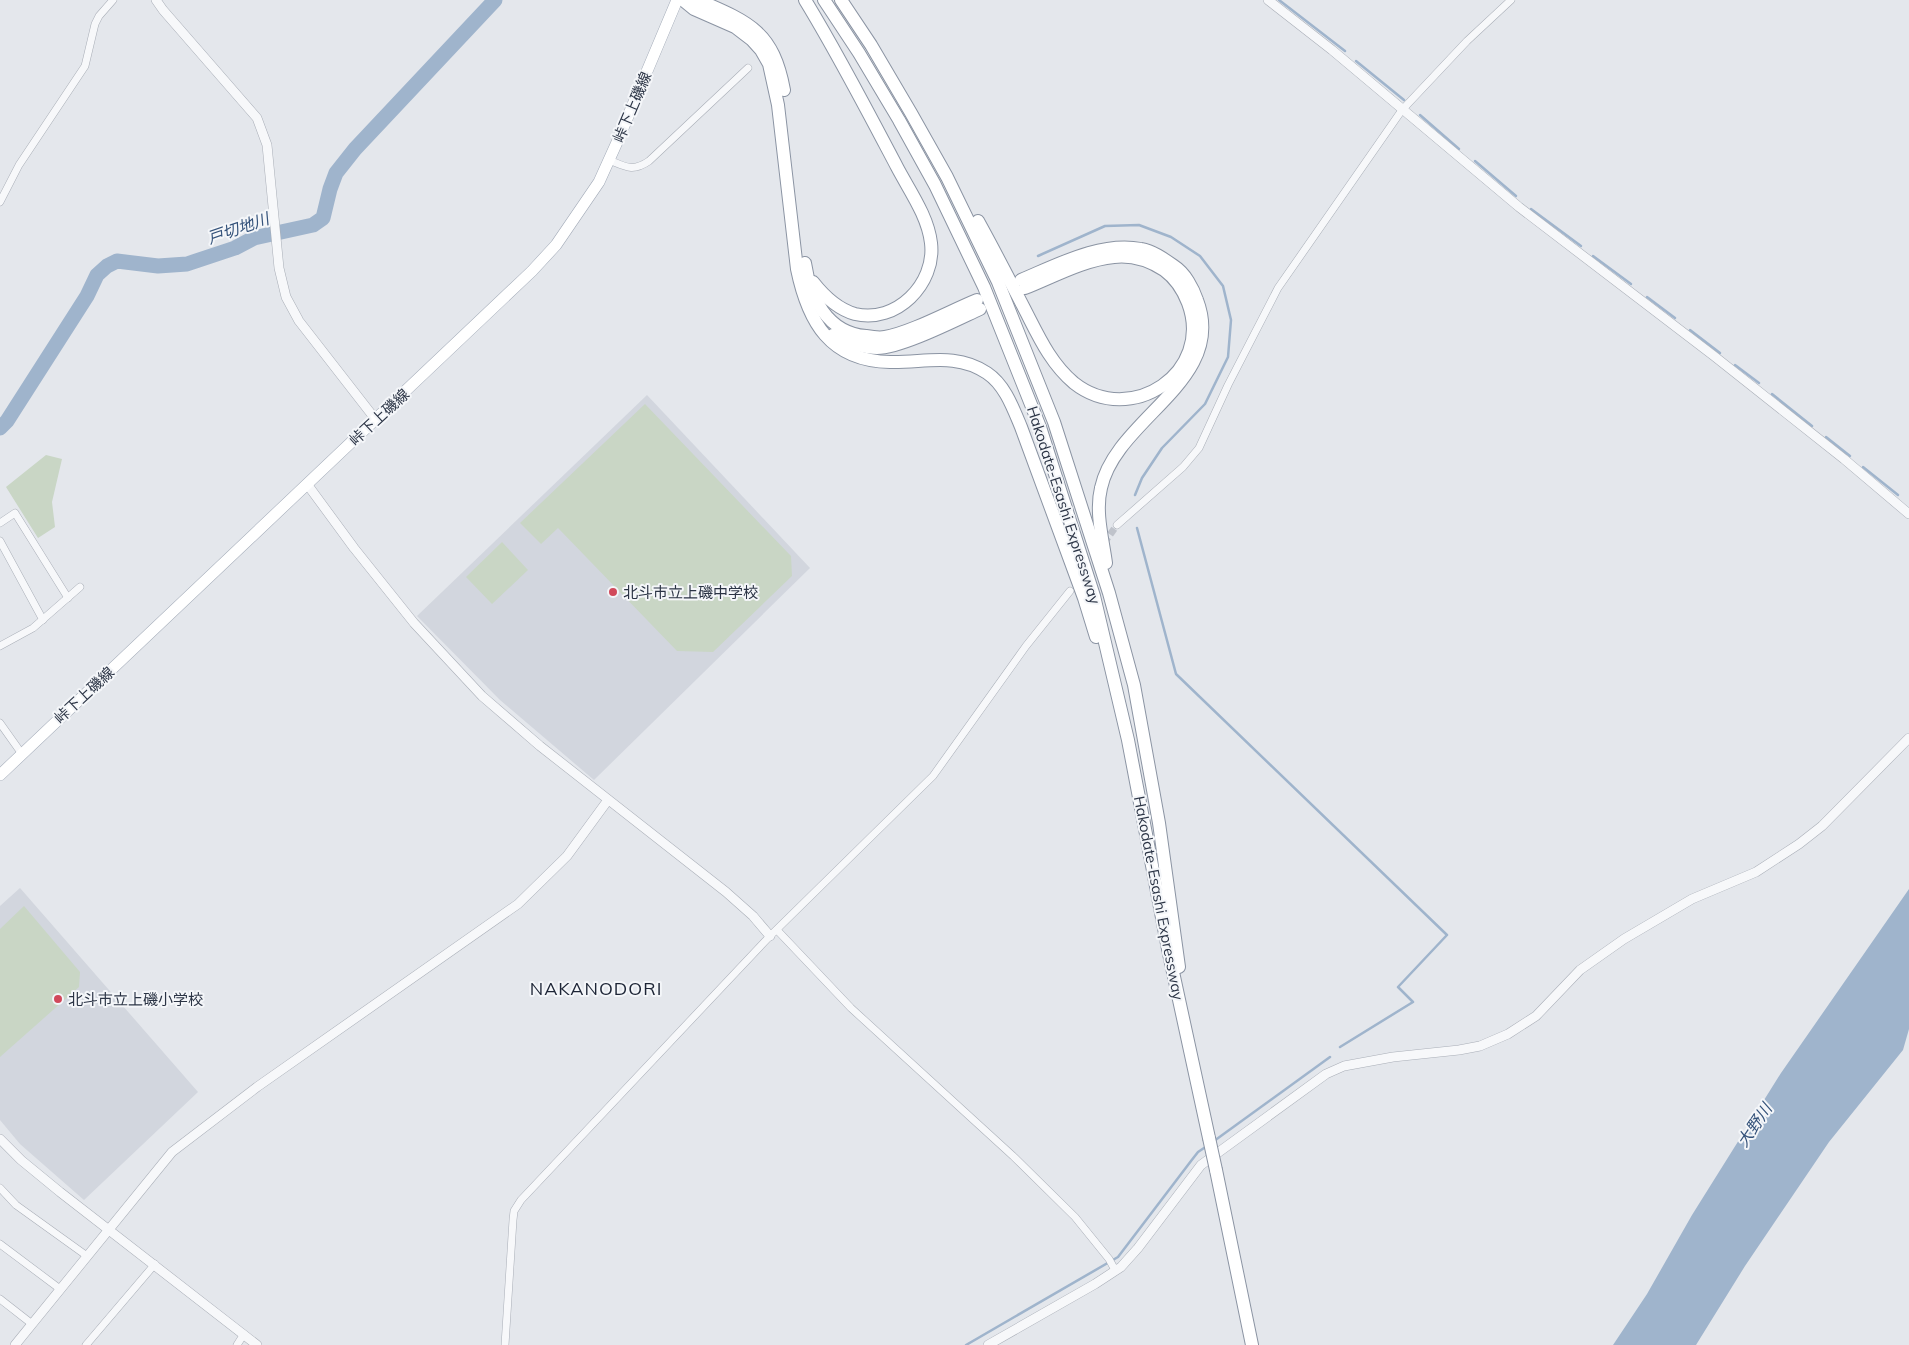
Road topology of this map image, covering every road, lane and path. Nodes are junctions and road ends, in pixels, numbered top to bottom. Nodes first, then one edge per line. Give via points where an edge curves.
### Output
1 (113, 0) edge
2 (156, 0) edge
3 (678, 0) edge
4 (683, 0) edge
5 (698, 0) edge
6 (805, 0) edge
7 (824, 0) edge
8 (841, 0) edge
9 (1268, 0) edge
10 (1511, 0) edge
11 (748, 68) dead end
12 (1402, 110) junction
13 (911, 113) junction
14 (609, 160) junction
15 (0, 202) edge
16 (807, 274) junction
17 (810, 315) junction
18 (376, 420) junction
19 (307, 484) junction
20 (1909, 514) edge
21 (0, 523) edge
22 (1116, 525) tunnel mouth
23 (0, 541) edge
24 (80, 587) dead end
25 (1070, 591) dead end
26 (1109, 593) junction
27 (68, 598) junction
28 (43, 620) junction
29 (0, 645) edge
30 (0, 724) edge
31 (1909, 738) edge
32 (1128, 740) junction
33 (22, 754) junction
34 (0, 775) edge
35 (608, 800) junction
36 (773, 933) junction
37 (1192, 1051) junction
38 (0, 1138) edge
39 (0, 1188) edge
40 (109, 1229) junction
41 (0, 1244) edge
42 (87, 1256) junction
43 (155, 1264) junction
44 (1112, 1264) junction
45 (60, 1289) junction
46 (0, 1299) edge
47 (32, 1324) junction
48 (244, 1334) junction
49 (15, 1345) edge
50 (86, 1345) edge
51 (237, 1345) edge
52 (257, 1345) edge
53 (505, 1345) edge
54 (988, 1345) edge
55 (1252, 1345) edge

1 - 15 street via 95,24 85,66 20,165
2 - 18 street via 257,118 264,135 281,281 286,297 294,313
3 - 14 main road, 峠下上磯線
4 - 17 highway via 694,9 736,27 761,50 769,64 778,105 797,269
5 - 16 highway via 751,27 774,54 786,99
6 - 16 highway via 924,218 931,242 931,260 918,290 907,301 883,314 854,314 838,307 823,296
7 - 32 highway, Hakodate-Esashi Expressway via 859,53 930,177 967,248 1004,332 1040,427 1089,578
8 - 13 highway, Hakodate-Esashi Expressway
9 - 12 street
10 - 12 street
11 - 14 street via 649,162 637,168 627,168
12 - 20 street via 1519,208 1684,332
12 - 22 street via 1278,288 1199,448 1183,467
13 - 26 highway, Hakodate-Esashi Expressway via 976,235 1017,326 1054,422
13 - 26 highway via 986,235 1046,351 1075,383 1107,398 1125,400 1144,396 1164,386 1182,368 1193,334 1192,314 1185,294 1171,275 1152,262 1135,258 1095,261 1023,284 1071,260 1098,251 1123,248 1142,249 1160,257 1177,268 1193,289 1203,331 1189,372 1119,450 1100,489
14 - 18 main road, 峠下上磯線 via 599,182 556,245
16 - 17 highway via 823,313 844,330 861,336 883,338 978,304 902,342 878,348 851,343 832,335
17 - 32 highway via 824,335 852,355 890,362 935,359 966,362 988,374 998,384 1010,401 1021,427 1081,589
18 - 19 main road, 峠下上磯線
19 - 33 main road, 峠下上磯線
19 - 35 street via 414,623 469,682 509,720
21 - 27 street via 15,512
23 - 28 street
24 - 27 street
25 - 36 street via 1026,646 933,776
26 - 37 highway, Hakodate-Esashi Expressway via 1134,685 1159,824
27 - 28 street
28 - 29 street
30 - 33 street
31 - 44 street via 1828,821 1799,844 1756,872 1692,899 1624,938 1580,970 1536,1016 1508,1034 1480,1046 1393,1057 1344,1066 1326,1074 1201,1165 1134,1253 1121,1267
32 - 37 highway, Hakodate-Esashi Expressway via 1168,949
33 - 34 main road, 峠下上磯線
35 - 36 street
35 - 40 street via 567,856 518,904 257,1087 172,1152
36 - 44 street via 1013,1156 1075,1218
36 - 53 street via 521,1200 513,1220
37 - 55 highway, Hakodate-Esashi Expressway, bridge
38 - 40 street via 39,1175
39 - 42 street via 16,1205
40 - 42 street
40 - 43 street
41 - 45 street
42 - 45 street
43 - 48 street
43 - 50 street
44 - 54 street via 1095,1284
45 - 47 street
46 - 47 street
47 - 49 street
48 - 51 street
48 - 52 street

